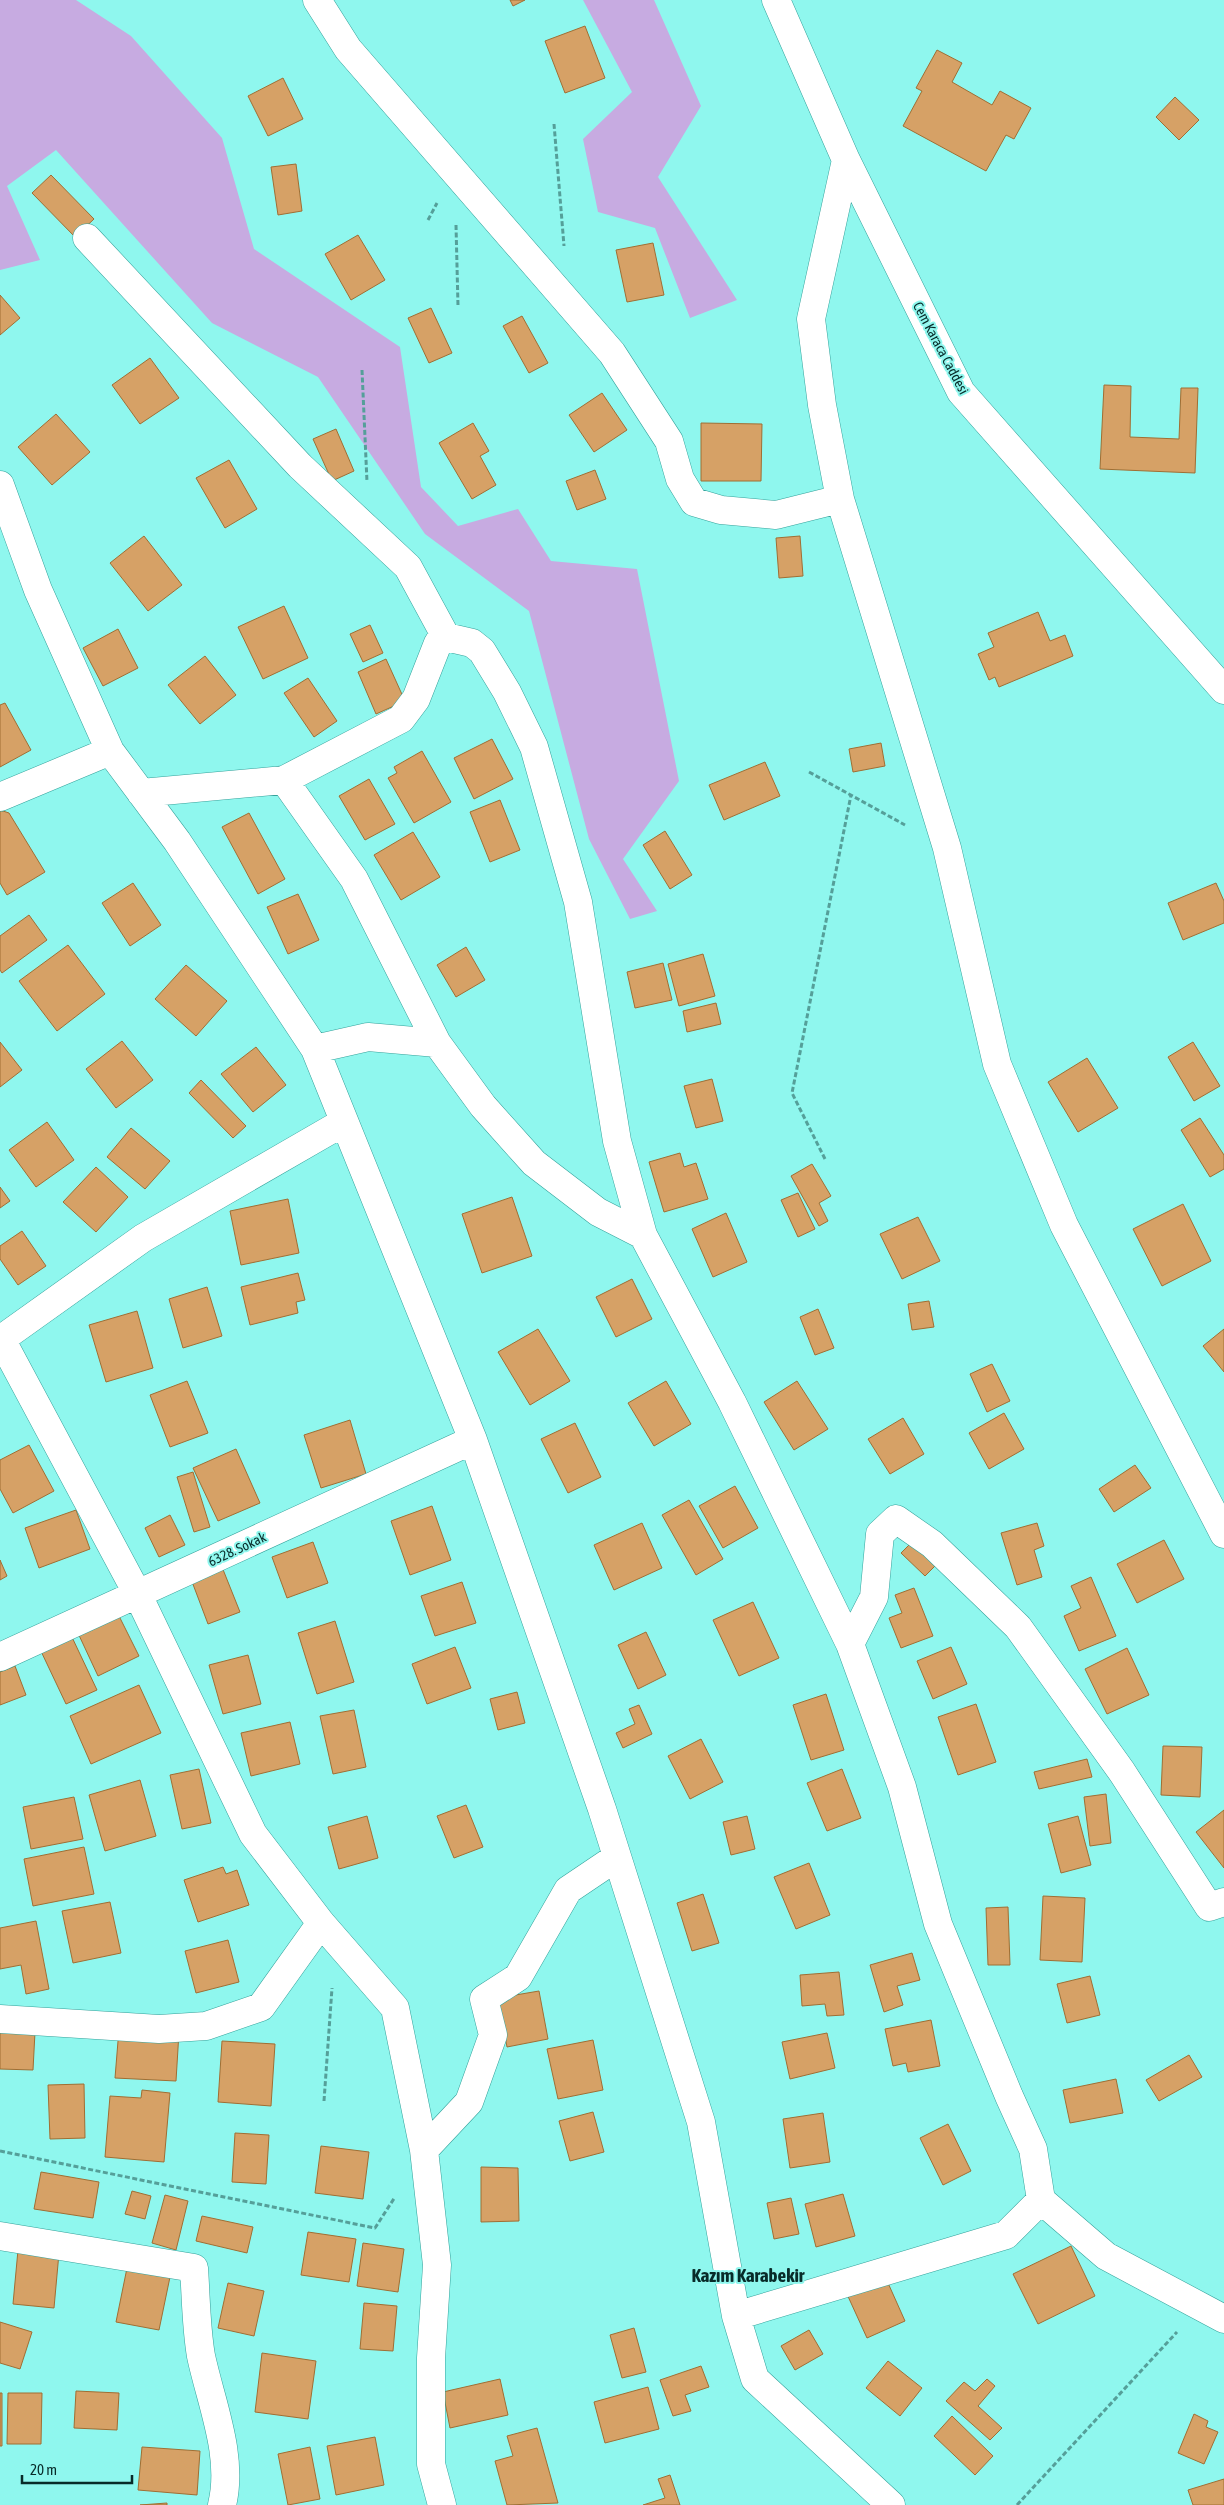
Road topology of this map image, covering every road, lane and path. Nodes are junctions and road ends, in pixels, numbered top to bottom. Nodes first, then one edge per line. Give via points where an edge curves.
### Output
1 (317, 0) edge
2 (776, 0) edge
3 (554, 124) dead end
4 (846, 160) junction
5 (455, 172) junction
6 (87, 238) dead end
7 (565, 253) dead end
8 (458, 306) dead end
9 (362, 370) dead end
10 (0, 485) edge
11 (840, 499) junction
12 (369, 530) junction
13 (446, 637) junction
14 (1224, 690) edge
15 (110, 751) junction
16 (809, 772) dead end
17 (284, 780) junction
18 (141, 793) junction
19 (851, 795) junction
20 (0, 797) edge
21 (947, 848) junction
22 (437, 1044) junction
23 (315, 1049) junction
24 (344, 1122) junction
25 (825, 1159) dead end
26 (643, 1235) junction
27 (0, 1339) edge
28 (473, 1440) junction
29 (1224, 1534) edge
30 (138, 1595) junction
31 (850, 1644) junction
32 (0, 1657) edge
33 (617, 1857) junction
34 (1224, 1902) edge
35 (329, 1932) junction
36 (0, 2019) edge
37 (324, 2101) dead end
38 (424, 2150) junction
39 (0, 2151) edge
40 (1041, 2200) junction
41 (0, 2236) edge
42 (1213, 2313) edge
43 (736, 2316) junction
44 (222, 2505) edge
45 (442, 2505) edge
46 (892, 2505) edge
47 (1017, 2505) edge

1 - 5 street via 348,49
2 - 4 street, Cem Karaca Caddesi
3 - 7 path
4 - 11 street via 812,319 822,405
4 - 14 street, Cem Karaca Caddesi via 961,392
5 - 8 path
5 - 11 street via 612,354 669,441 680,479 694,502 721,510 776,515
6 - 12 street via 300,466
9 - 12 path
10 - 15 street via 38,590
11 - 21 street
12 - 13 street via 408,567
13 - 17 street via 438,643 416,699 400,719
13 - 26 street via 472,643 482,651 534,747 578,902 617,1141
15 - 18 street
15 - 20 street
16 - 19 path
17 - 18 street
17 - 22 street via 354,879
18 - 23 street
19 - 21 path
19 - 25 path via 792,1093
21 - 29 street via 997,1064 1064,1225
22 - 23 street via 368,1037
22 - 26 street via 484,1106 534,1163 598,1212
23 - 24 street
24 - 27 street via 143,1238
24 - 28 street
26 - 31 street via 732,1402
27 - 30 street
28 - 30 street, 6328. Sokak
28 - 33 street
30 - 32 street, 6328. Sokak
30 - 35 street via 253,1834
31 - 34 street via 874,1597 880,1534 896,1519 932,1544 1018,1628 1122,1772 1209,1907
31 - 40 street via 902,1787 938,1924 1033,2149
33 - 38 street via 568,1890 518,1977 484,1999 493,2034 470,2102
33 - 43 street via 701,2122
35 - 36 street via 261,2007 206,2026 159,2029
35 - 37 path
35 - 38 street via 395,2008
38 - 39 path via 375,2228
38 - 45 street via 437,2265 431,2358 432,2464
40 - 42 street via 1106,2256
40 - 43 street via 1006,2235
41 - 44 street via 194,2268 201,2354 219,2427 227,2487
42 - 47 path
43 - 46 street via 755,2379

